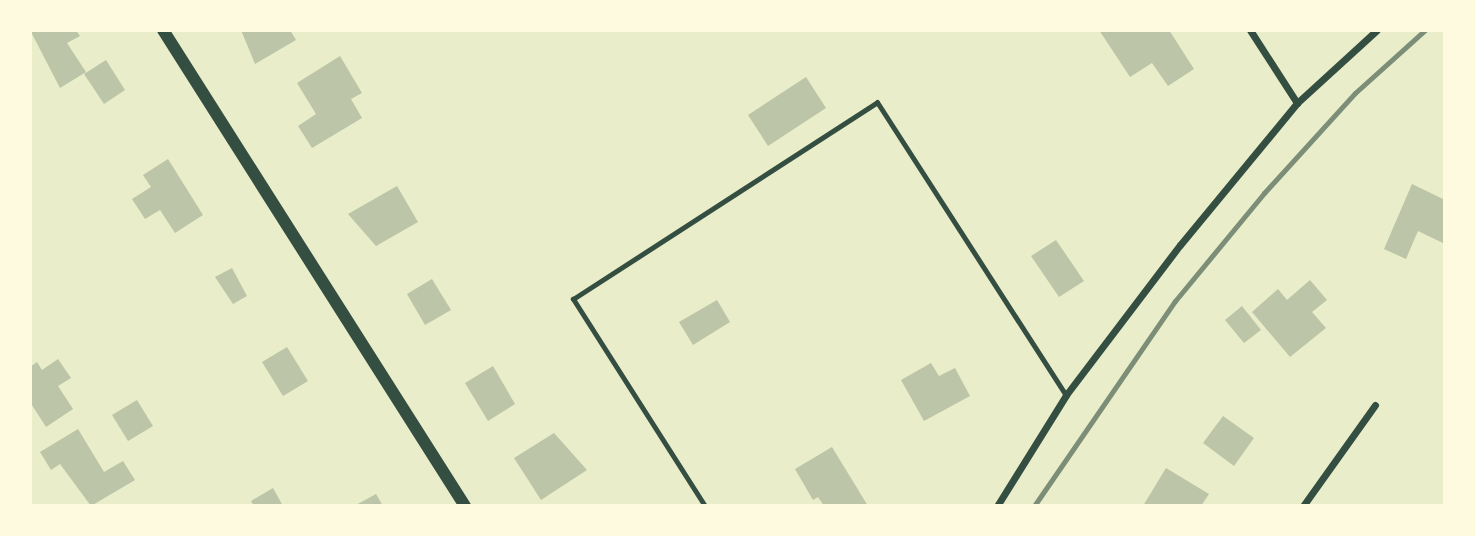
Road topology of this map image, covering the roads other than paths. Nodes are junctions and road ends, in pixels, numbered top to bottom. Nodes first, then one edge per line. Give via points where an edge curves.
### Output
1 (163, 30) edge
2 (1250, 30) edge
3 (1377, 30) edge
4 (1297, 103) junction
5 (1066, 395) junction
6 (1375, 405) dead end
7 (465, 506) edge
8 (705, 506) edge
9 (997, 506) edge
10 (1303, 506) edge

1 - 7 street
2 - 4 street
3 - 4 street
4 - 5 street
5 - 8 lane via 877,102 573,299
5 - 9 street
6 - 10 street

